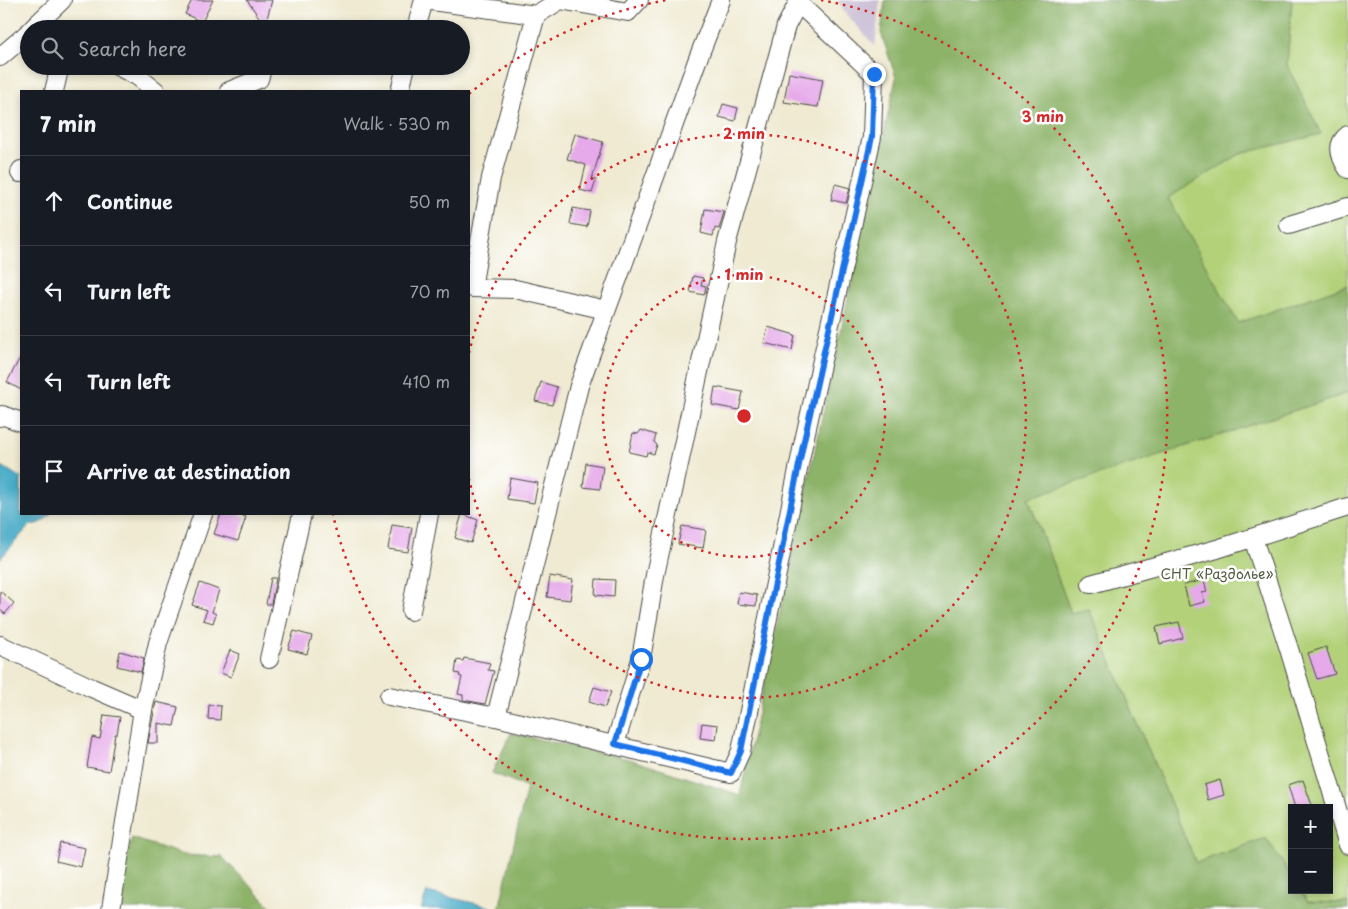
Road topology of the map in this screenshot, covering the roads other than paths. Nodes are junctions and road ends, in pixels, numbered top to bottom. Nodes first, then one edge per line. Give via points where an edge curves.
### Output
1 (62, 0) edge
2 (424, 0) edge
3 (639, 0) edge
4 (721, 0) edge
5 (798, 2) edge
6 (536, 15) junction
7 (43, 20) edge
8 (418, 20) edge
9 (20, 40) edge
10 (0, 57) edge
11 (58, 75) edge
12 (135, 75) edge
13 (260, 75) edge
14 (404, 75) edge
15 (54, 90) edge
16 (155, 90) edge
17 (231, 90) edge
18 (400, 90) edge
19 (1348, 135) edge
20 (1348, 169) edge
21 (1348, 207) edge
22 (1289, 225) dead end
23 (470, 293) edge
24 (606, 310) junction
25 (0, 417) edge
26 (20, 422) edge
27 (1348, 507) edge
28 (203, 515) edge
29 (302, 515) edge
30 (430, 515) edge
31 (1252, 538) junction
32 (1091, 584) dead end
33 (411, 611) dead end
34 (0, 644) edge
35 (269, 659) dead end
36 (390, 696) dead end
37 (144, 710) junction
38 (496, 717) junction
39 (615, 744) junction
40 (1348, 845) edge
41 (111, 909) edge

1 - 7 street
2 - 6 street
2 - 8 street
3 - 6 street via 628,12 560,0
4 - 24 street
5 - 39 street via 786,26 727,242 655,575 641,659
5 - 39 street via 874,74 872,137 803,445 741,751 731,773
6 - 23 street via 491,178
9 - 10 street
11 - 15 street
12 - 16 street
13 - 17 street via 258,79
14 - 18 street
19 - 20 street via 1339,148
21 - 22 street
23 - 24 street via 515,289
24 - 38 street via 579,386
25 - 26 street
27 - 31 street
28 - 37 street via 158,644
29 - 35 street
30 - 33 street
31 - 32 street
31 - 40 street
34 - 37 street
36 - 38 street
37 - 41 street
38 - 39 street

